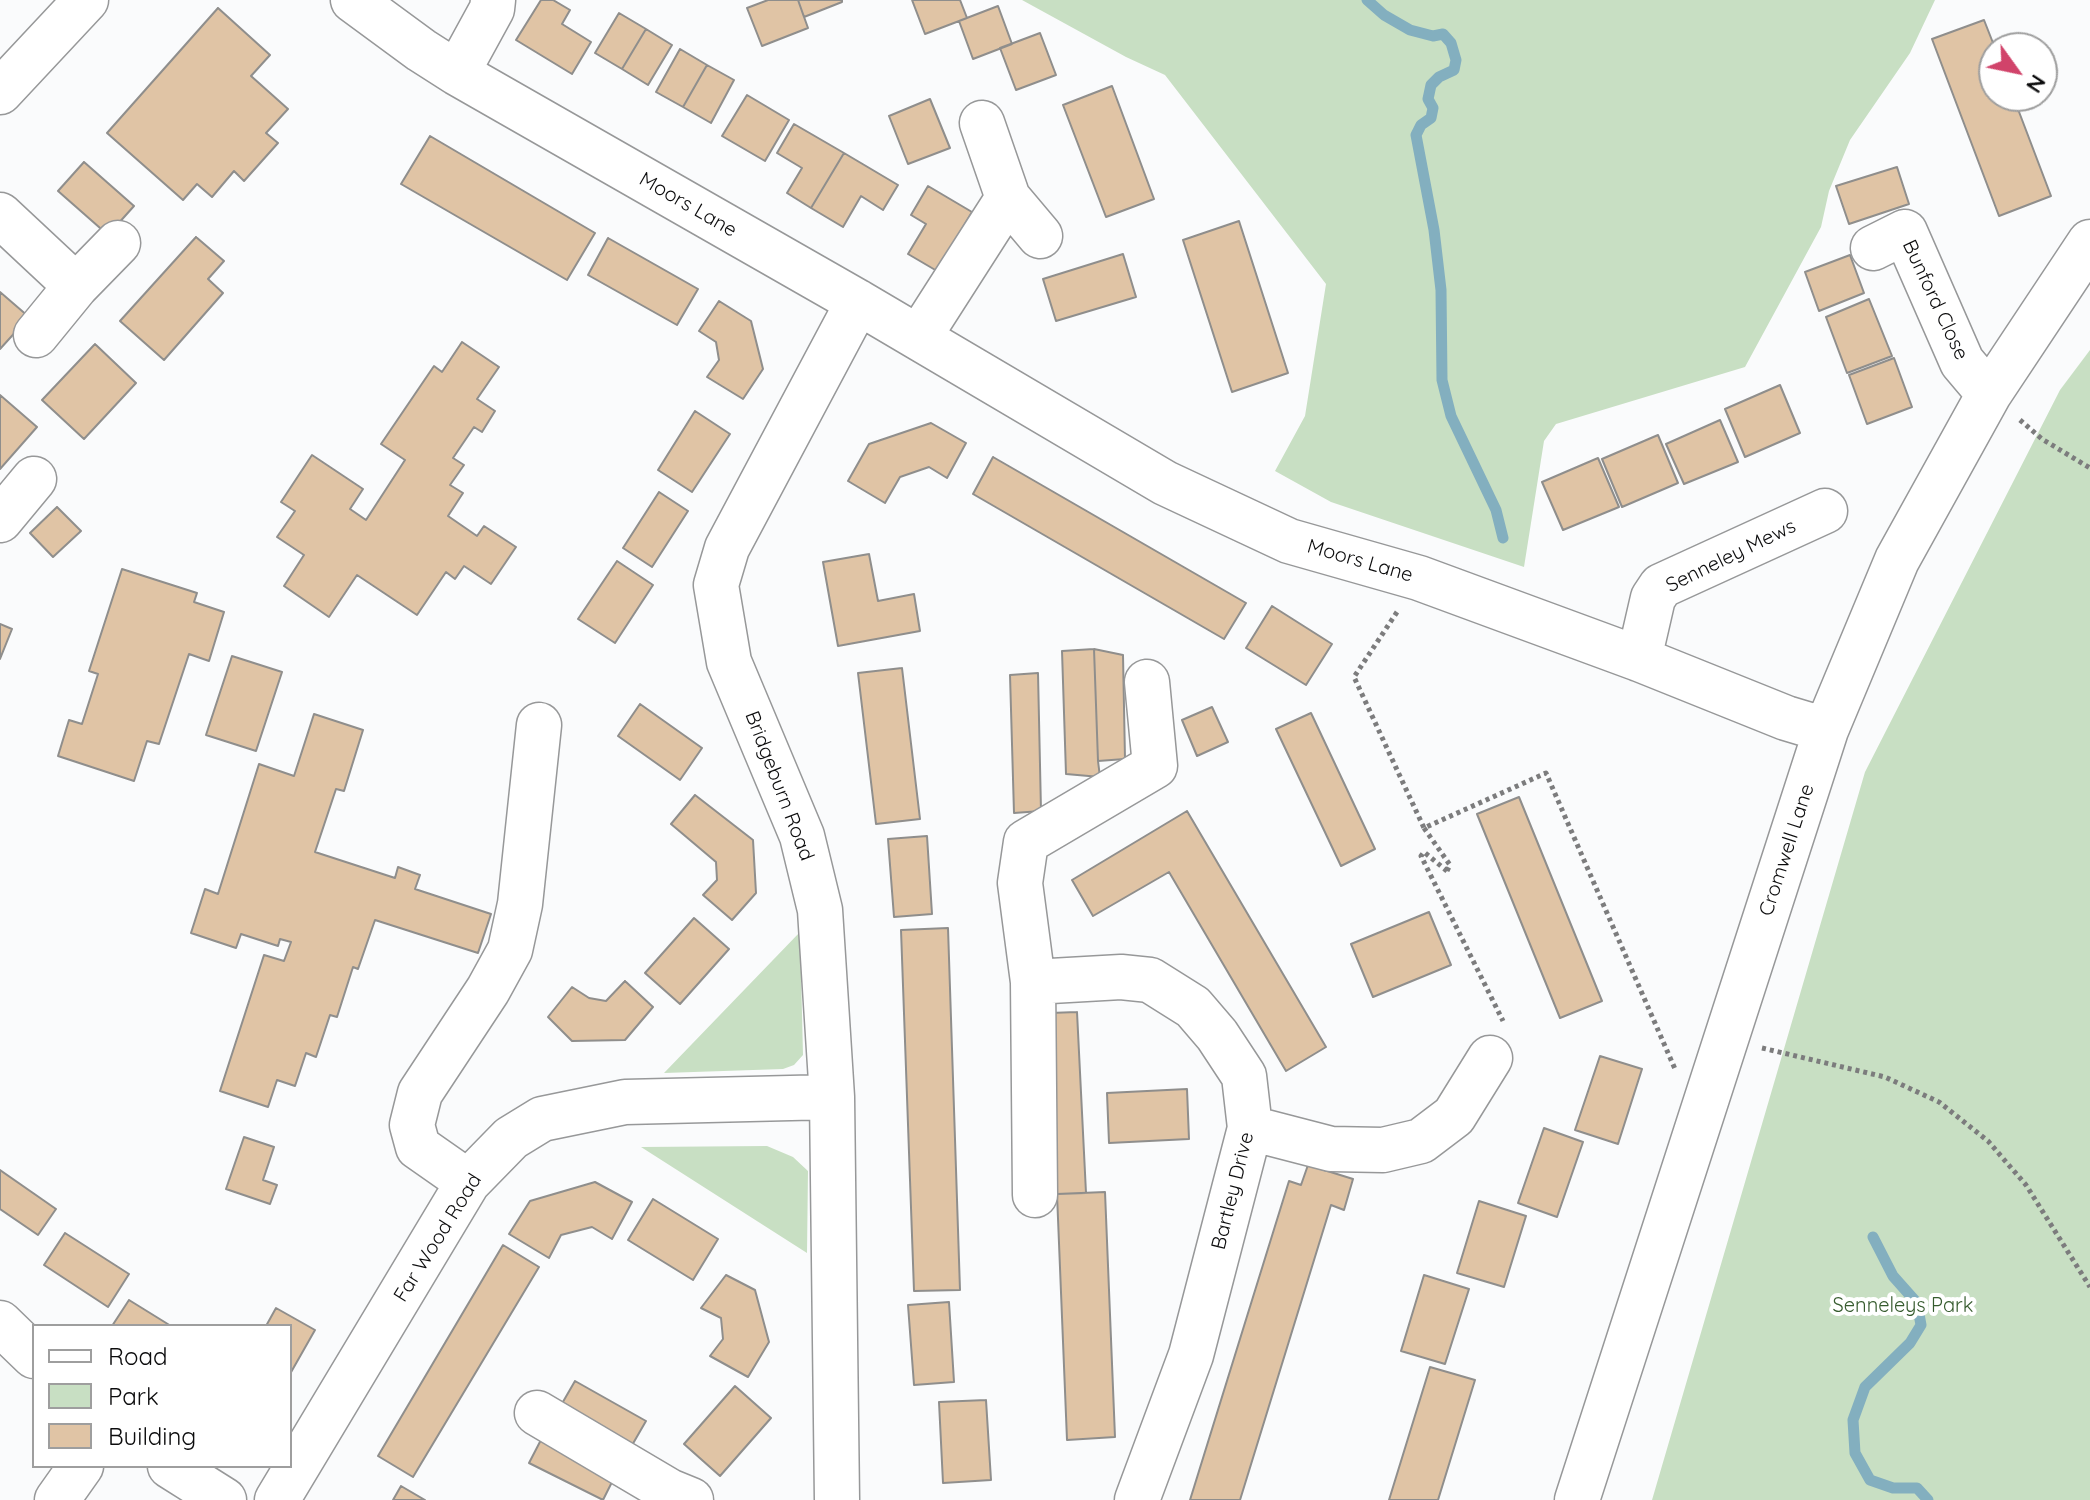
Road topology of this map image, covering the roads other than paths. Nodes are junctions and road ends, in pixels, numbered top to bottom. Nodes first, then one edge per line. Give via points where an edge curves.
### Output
1 (86, 0) edge
2 (353, 0) edge
3 (493, 0) edge
4 (457, 73) junction
5 (0, 92) edge
6 (982, 123) dead end
7 (1008, 198) junction
8 (0, 215) edge
9 (1040, 236) dead end
10 (2090, 242) edge
11 (118, 243) dead end
12 (1873, 248) dead end
13 (76, 286) junction
14 (858, 302) junction
15 (36, 335) dead end
16 (919, 337) junction
17 (1989, 394) junction
18 (34, 479) dead end
19 (1825, 511) dead end
20 (0, 520) edge
21 (1639, 659) junction
22 (1147, 682) dead end
23 (539, 725) dead end
24 (1826, 730) junction
25 (1033, 982) junction
26 (1490, 1058) road end
27 (832, 1097) junction
28 (1250, 1128) junction
29 (468, 1182) junction
30 (1035, 1195) dead end
31 (0, 1323) edge
32 (32, 1354) edge
33 (537, 1413) dead end
34 (80, 1468) edge
35 (173, 1468) edge
36 (57, 1500) edge
37 (224, 1500) edge
38 (277, 1500) edge
39 (691, 1500) edge
40 (837, 1500) edge
41 (1137, 1500) edge
42 (1577, 1500) edge

1 - 5 street
2 - 4 street, Moors Lane
3 - 4 street
4 - 14 street, Moors Lane
6 - 7 street
7 - 9 street
7 - 16 street
8 - 13 street
10 - 17 street, Cromwell Lane
11 - 13 street
12 - 17 street, Bunford Close via 1905,232 1962,362
13 - 15 street
14 - 16 street, Moors Lane
14 - 27 street, Bridgeburn Road via 727,548 716,585 729,662 802,836 820,910
16 - 21 street, Moors Lane via 1165,483 1289,541 1419,578
17 - 24 street, Cromwell Lane via 1897,560
18 - 20 street
19 - 21 street, Senneley Mews via 1661,586 1653,598
21 - 24 street, Moors Lane
22 - 25 street via 1155,766 1026,842 1020,883
23 - 29 street via 520,904 510,950 420,1093 412,1125 418,1147
24 - 42 street, Cromwell Lane
25 - 28 street, Bartley Drive via 1150,980 1193,1007 1244,1076
25 - 30 street
26 - 28 street via 1454,1116 1421,1141 1383,1150 1331,1149
27 - 29 street, Far Wood Road via 625,1102 542,1119 511,1138
27 - 40 street, Bridgeburn Road
28 - 41 street, Bartley Drive via 1191,1355
29 - 38 street, Far Wood Road
31 - 32 street
33 - 39 street
34 - 36 street
35 - 37 street

